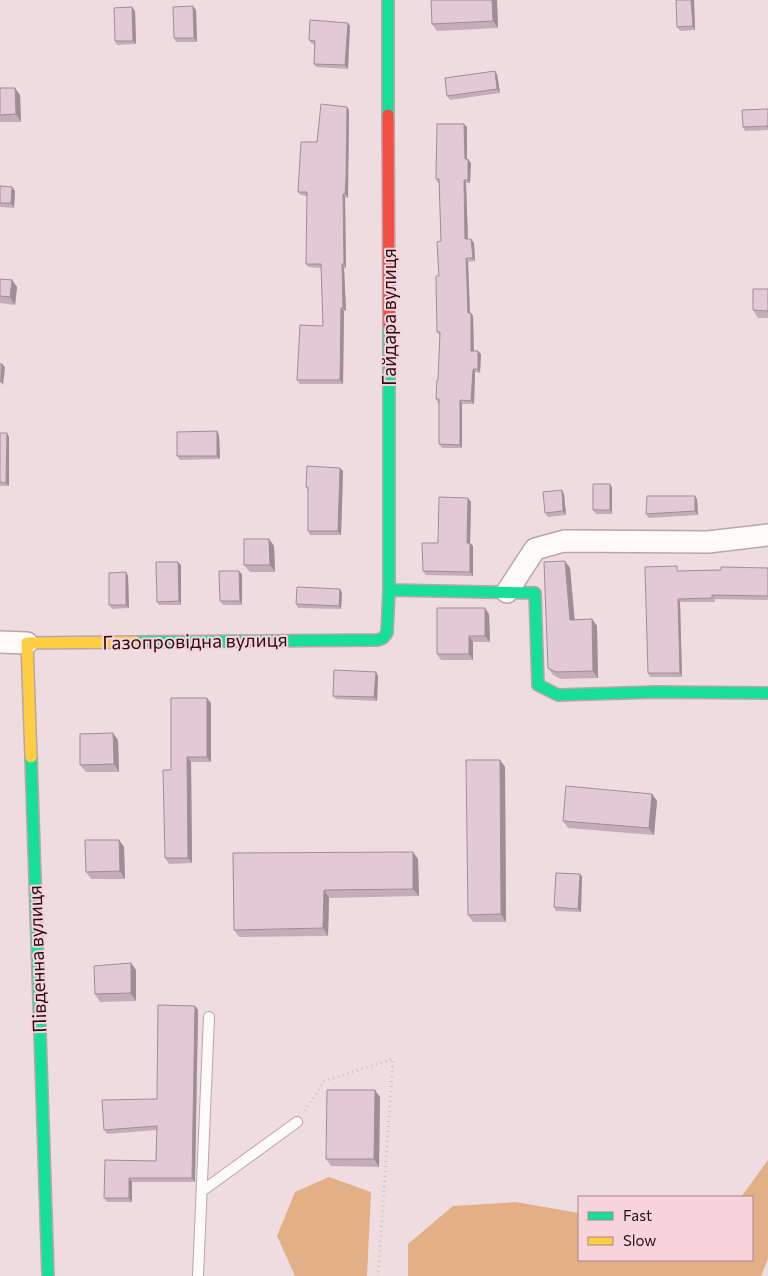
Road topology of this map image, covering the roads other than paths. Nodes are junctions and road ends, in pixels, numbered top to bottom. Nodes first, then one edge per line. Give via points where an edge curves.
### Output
1 (388, 0) edge
2 (768, 535) edge
3 (389, 590) junction
4 (507, 592) junction
5 (387, 633) joint
6 (0, 642) edge
7 (27, 643) junction
8 (768, 693) edge
9 (208, 1017) dead end
10 (297, 1122) road end
11 (202, 1191) junction
12 (48, 1276) edge
13 (198, 1276) edge

1 - 3 street, Гайдара вулиця
2 - 4 street via 708,542 564,541 535,549
3 - 4 street
3 - 5 street, Гайдара вулиця
4 - 8 street via 535,593 538,685 558,695
5 - 7 street, Газопровідна вулиця via 378,640
6 - 7 street, Газопровідна вулиця
7 - 12 street, Південна вулиця
9 - 11 lane
10 - 11 lane
11 - 13 lane

